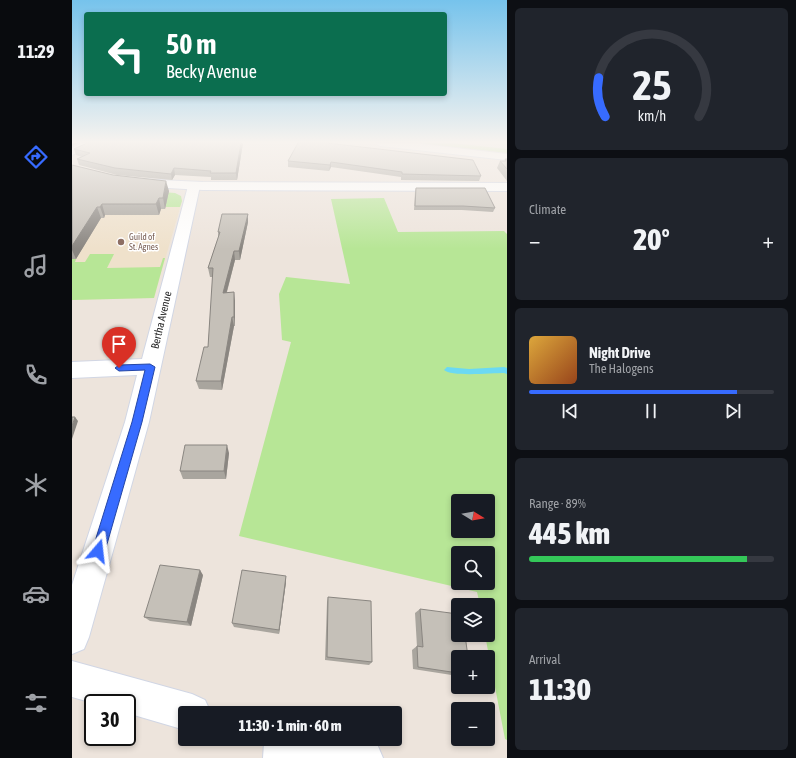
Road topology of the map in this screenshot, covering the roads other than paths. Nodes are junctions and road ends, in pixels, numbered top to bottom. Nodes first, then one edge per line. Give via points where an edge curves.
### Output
1 (123, 181) edge
2 (194, 186) junction
3 (507, 187) edge
4 (150, 367) junction
5 (72, 370) edge
6 (72, 638) edge
7 (72, 678) edge
8 (178, 709) edge
9 (283, 746) edge
10 (312, 746) edge
11 (283, 758) edge
12 (363, 758) edge

1 - 2 street
2 - 3 street
2 - 4 street, Bertha Avenue
4 - 5 street
4 - 6 street, Bertha Avenue via 135,429
7 - 8 street
9 - 11 street
10 - 12 street

